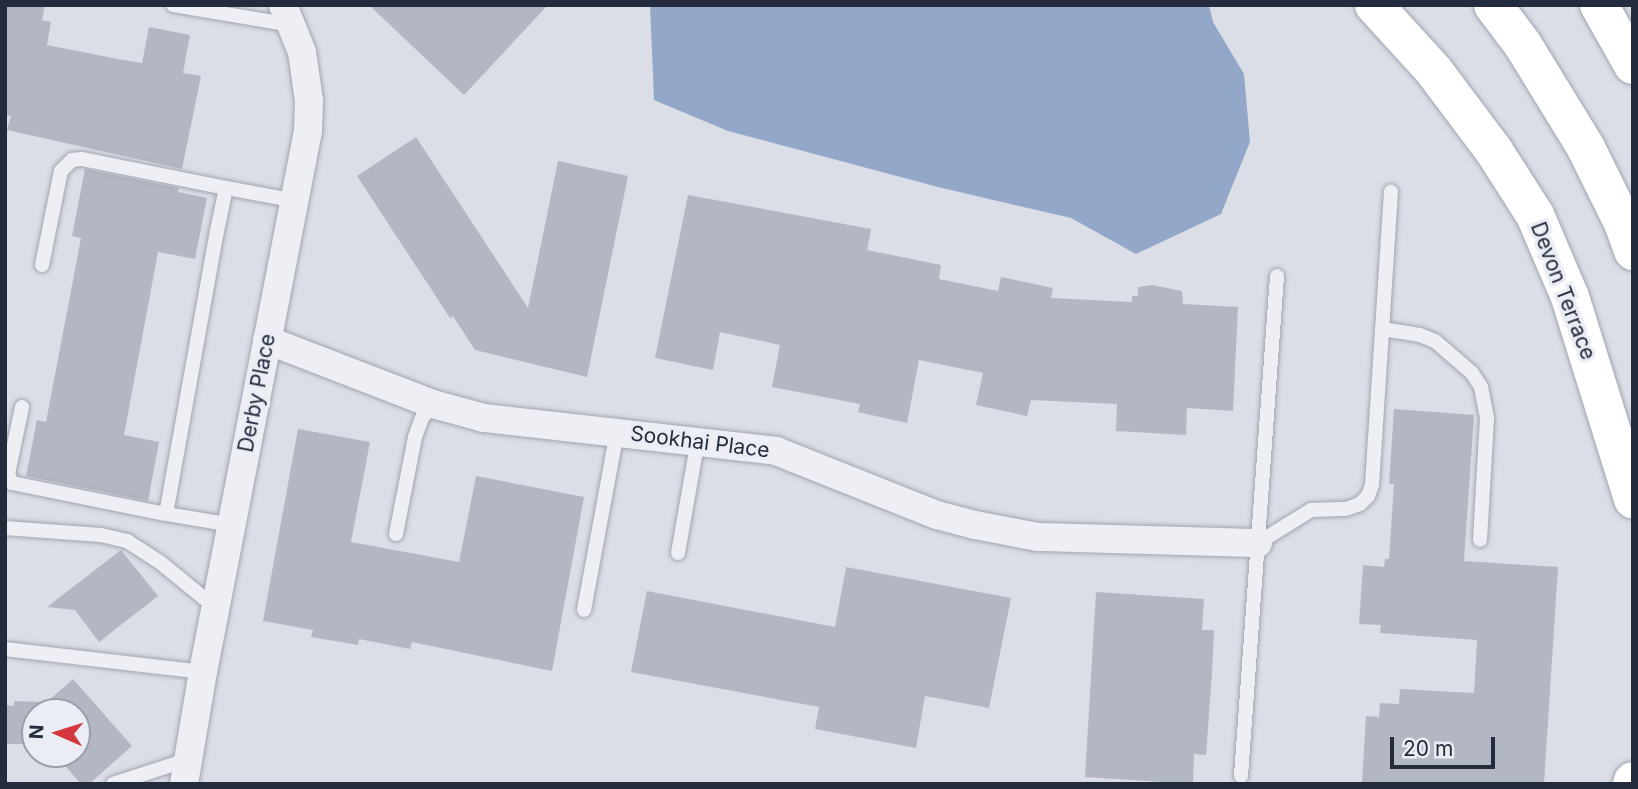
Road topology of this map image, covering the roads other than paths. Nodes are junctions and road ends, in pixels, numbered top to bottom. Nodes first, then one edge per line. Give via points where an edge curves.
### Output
1 (173, 5) edge
2 (1374, 5) edge
3 (1494, 5) edge
4 (1599, 5) edge
5 (287, 15) edge
6 (1633, 65) edge
7 (226, 188) junction
8 (1391, 192) dead end
9 (296, 201) junction
10 (1633, 251) edge
11 (42, 265) dead end
12 (1277, 275) dead end
13 (1382, 329) junction
14 (267, 340) junction
15 (433, 404) junction
16 (22, 407) dead end
17 (617, 432) junction
18 (698, 440) junction
19 (1633, 499) edge
20 (166, 514) junction
21 (232, 525) junction
22 (5, 528) edge
23 (396, 534) dead end
24 (1480, 540) dead end
25 (1258, 543) junction
26 (678, 553) dead end
27 (216, 608) junction
28 (584, 610) dead end
29 (5, 649) edge
30 (203, 672) junction
31 (185, 772) edge
32 (1241, 776) dead end
33 (113, 784) edge

1 - 5 lane
2 - 19 main road, Devon Terrace via 1434,71 1494,150 1535,215 1570,297
3 - 10 main road via 1586,148
4 - 6 main road
5 - 9 street, Derby Place via 302,52 309,101
7 - 9 lane
7 - 11 lane via 72,160 61,171
7 - 20 lane
8 - 13 lane
9 - 14 street, Derby Place
12 - 25 lane
13 - 24 lane via 1435,341 1472,373 1480,387 1487,418
13 - 25 lane via 1368,496 1346,509 1311,510
14 - 15 street, Sookhai Place
14 - 21 street, Derby Place
15 - 17 street, Sookhai Place via 484,418
15 - 23 lane via 415,437
16 - 20 lane via 8,474 12,482
17 - 18 street, Sookhai Place
17 - 28 lane
18 - 25 street, Sookhai Place via 776,451 937,515 1038,537
18 - 26 lane
20 - 21 lane
21 - 27 street, Derby Place
22 - 27 lane via 127,541
25 - 32 lane
27 - 30 street, Derby Place
29 - 30 lane
30 - 31 street, Derby Place
31 - 33 lane

